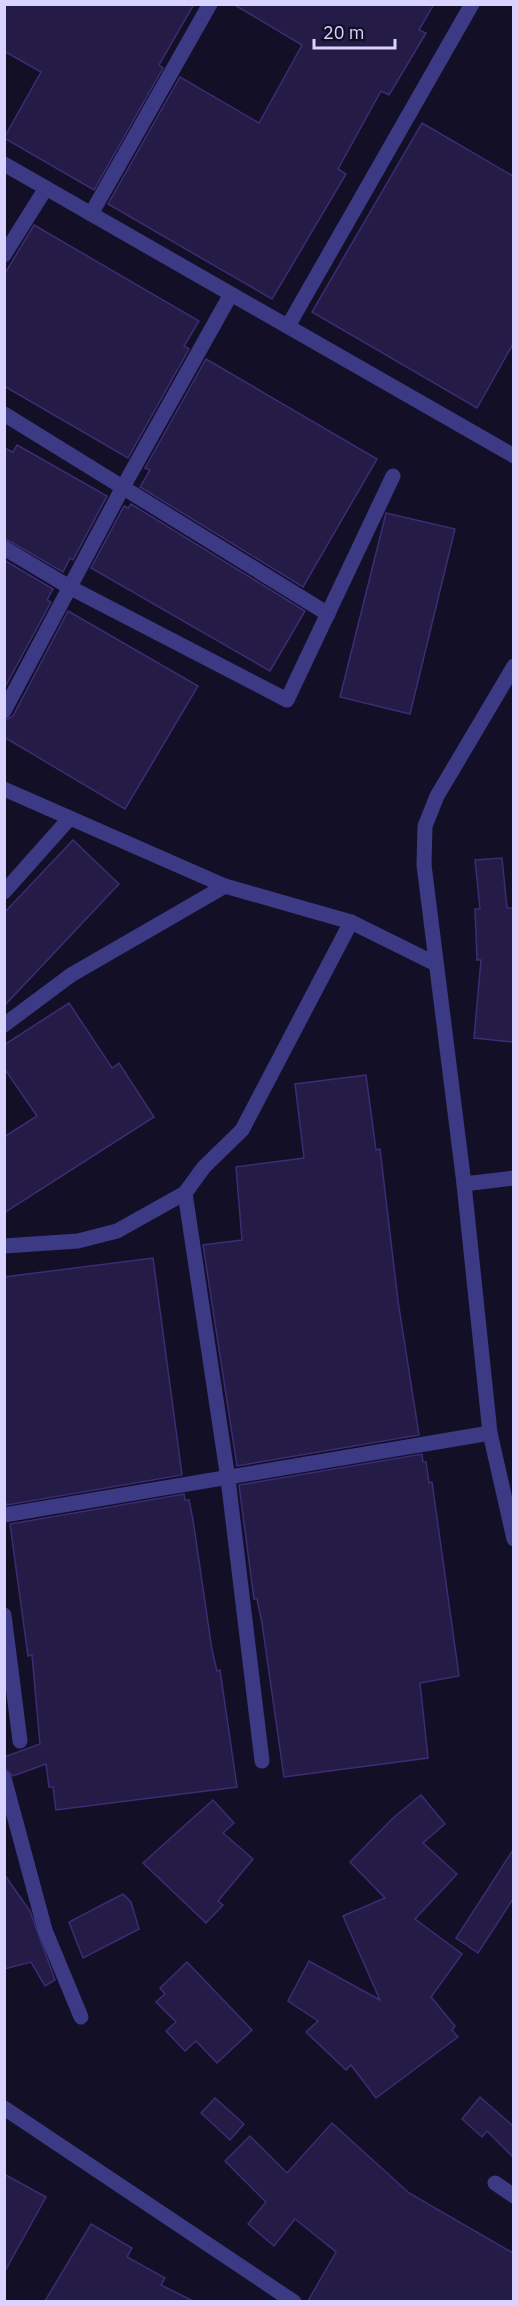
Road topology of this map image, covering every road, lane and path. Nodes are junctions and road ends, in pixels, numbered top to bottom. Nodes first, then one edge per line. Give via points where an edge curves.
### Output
1 (210, 4) edge
2 (472, 4) edge
3 (4, 164) edge
4 (46, 188) junction
5 (91, 214) junction
6 (4, 255) edge
7 (231, 294) junction
8 (288, 326) junction
9 (4, 414) edge
10 (513, 456) edge
11 (393, 477) dead end
12 (123, 487) junction
13 (4, 548) edge
14 (71, 588) junction
15 (328, 614) junction
16 (513, 666) edge
17 (4, 711) edge
18 (4, 789) edge
19 (69, 819) junction
20 (225, 886) junction
21 (4, 892) edge
22 (351, 922) junction
23 (436, 964) junction
24 (4, 1025) edge
25 (513, 1178) edge
26 (464, 1184) junction
27 (185, 1193) junction
28 (4, 1246) edge
29 (490, 1433) junction
30 (228, 1479) junction
31 (4, 1515) edge
32 (513, 1539) edge
33 (4, 1615) edge
34 (20, 1741) dead end
35 (262, 1761) dead end
36 (4, 1778) edge
37 (81, 2017) dead end
38 (4, 2109) edge
39 (495, 2183) dead end
40 (513, 2196) edge
41 (294, 2301) edge

1 - 5 street
2 - 8 street
3 - 4 street
4 - 5 street
4 - 6 street
5 - 7 street
7 - 8 street
7 - 12 street
8 - 10 street
9 - 12 street
11 - 15 street
12 - 14 street
12 - 15 street
13 - 14 street
14 - 15 street via 287,700
14 - 17 street
16 - 23 street via 436,796 425,826 424,865
18 - 19 street
19 - 20 street
19 - 21 street
20 - 22 street
20 - 24 street via 71,975
22 - 23 street
22 - 27 street via 242,1130 204,1167
23 - 26 street
25 - 26 street
26 - 29 street
27 - 28 street via 117,1231 78,1241
27 - 30 street
29 - 30 street
29 - 32 street
30 - 31 street
30 - 35 street
33 - 34 street
36 - 37 street via 45,1930
38 - 41 street
39 - 40 street

